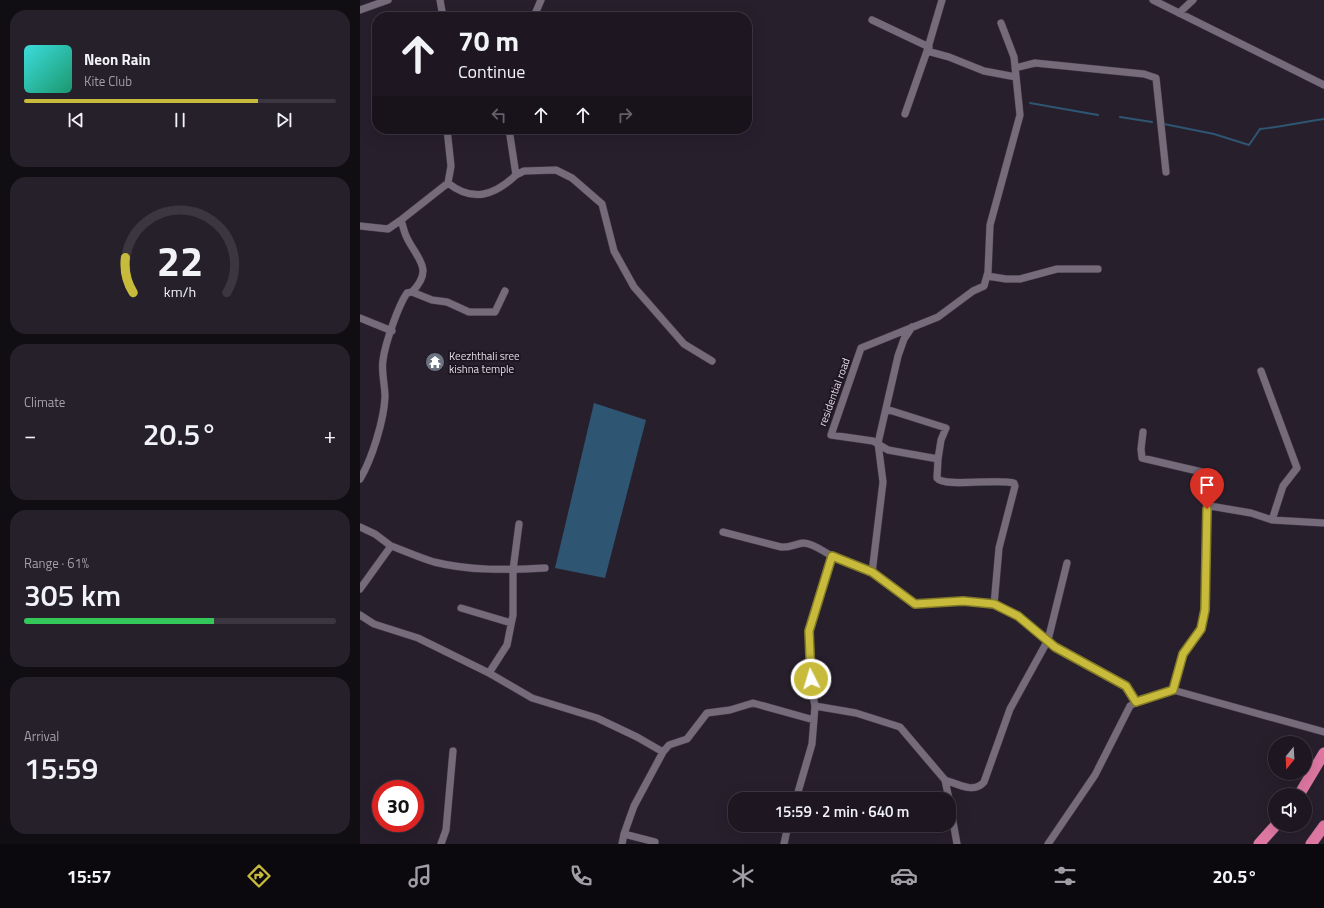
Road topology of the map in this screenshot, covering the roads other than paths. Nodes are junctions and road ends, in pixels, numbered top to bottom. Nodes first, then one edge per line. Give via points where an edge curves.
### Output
1 (388, 0) edge
2 (440, 0) edge
3 (541, 0) edge
4 (942, 0) edge
5 (1153, 0) edge
6 (1193, 0) edge
7 (360, 10) edge
8 (442, 12) edge
9 (535, 12) edge
10 (1179, 13) junction
11 (872, 20) dead end
12 (1001, 23) dead end
13 (928, 49) junction
14 (1015, 68) junction
15 (1016, 77) junction
16 (1324, 85) edge
17 (905, 114) dead end
18 (448, 134) edge
19 (510, 134) edge
20 (1166, 172) dead end
21 (516, 175) junction
22 (448, 183) junction
23 (401, 220) junction
24 (360, 226) edge
25 (1098, 269) dead end
26 (987, 276) junction
27 (505, 291) dead end
28 (412, 292) junction
29 (360, 318) edge
30 (912, 327) junction
31 (392, 331) junction
32 (712, 361) dead end
33 (1262, 371) dead end
34 (886, 409) junction
35 (1143, 432) dead end
36 (878, 443) junction
37 (938, 460) junction
38 (360, 479) edge
39 (1207, 509) junction
40 (1272, 520) junction
41 (1324, 523) edge
42 (519, 524) dead end
43 (360, 527) edge
44 (723, 532) dead end
45 (390, 546) junction
46 (832, 556) junction
47 (1067, 563) dead end
48 (545, 568) dead end
49 (514, 570) junction
50 (872, 572) junction
51 (360, 589) edge
52 (994, 604) junction
53 (461, 608) dead end
54 (360, 615) edge
55 (512, 623) junction
56 (1048, 640) junction
57 (489, 673) junction
58 (1173, 690) junction
59 (1136, 702) junction
60 (815, 706) junction
61 (814, 720) junction
62 (1324, 732) edge
63 (453, 751) dead end
64 (663, 752) junction
65 (1324, 753) edge
66 (945, 780) junction
67 (1303, 788) edge
68 (798, 792) edge
69 (948, 792) edge
70 (1324, 826) edge
71 (787, 832) edge
72 (955, 832) edge
73 (1270, 832) edge
74 (624, 834) junction
75 (655, 842) dead end
76 (441, 844) edge
77 (622, 844) edge
78 (784, 844) edge
79 (957, 844) edge
80 (1048, 844) edge
81 (1259, 844) edge
82 (1311, 844) edge

1 - 7 street
2 - 8 street
3 - 9 street
4 - 13 street
5 - 10 street
6 - 10 street
10 - 16 street
11 - 13 street
12 - 14 street via 1014,57
13 - 15 street via 984,71
13 - 17 street
14 - 15 street
14 - 20 street via 1035,63 1144,74 1156,78
15 - 26 street via 1020,115 990,225
18 - 22 street via 451,166
19 - 21 street
21 - 22 street via 498,190 485,195 459,189
21 - 32 street via 524,170 556,170 572,178 602,204 614,251 634,287 684,344
22 - 23 street
23 - 24 street via 388,229
23 - 28 street via 406,236 424,265 424,273
25 - 26 street via 1056,269 1020,279 1006,280
26 - 30 street, residential road via 984,286 973,291 938,317
27 - 28 street via 495,312 469,312 447,302 432,300
28 - 31 street via 404,297
29 - 31 street
30 - 34 street via 901,346
30 - 36 street, residential road via 862,348 831,435
31 - 38 street via 383,359 385,396 381,419
33 - 40 street via 1297,468 1283,486
34 - 36 street
34 - 37 street via 946,428 940,440
35 - 39 street via 1142,458 1202,472
36 - 37 street, residential road via 888,450
36 - 50 street via 883,482
37 - 52 street via 939,481 1014,483 999,548
39 - 40 street via 1210,506 1221,507
39 - 58 street via 1205,610 1201,629 1183,654
40 - 41 street
42 - 49 street
43 - 45 street via 375,534
44 - 46 street via 788,548 801,543 808,544
45 - 49 street via 434,562
45 - 51 street
46 - 50 street
46 - 60 street via 809,631
47 - 56 street
48 - 49 street
49 - 55 street
50 - 52 street via 915,604 963,601
52 - 56 street via 1018,616
53 - 55 street
54 - 57 street via 374,624 418,638
55 - 57 street via 507,645
56 - 59 street via 1055,647 1126,686
56 - 66 street via 1010,710 984,782 979,788 973,789
57 - 64 street via 532,698 597,718
58 - 59 street
58 - 62 street
59 - 80 street via 1130,706 1095,775
60 - 61 street
60 - 66 street via 856,713 900,726
61 - 64 street via 753,703 707,713 687,739 669,745
61 - 68 street via 812,744
63 - 76 street via 446,830
64 - 74 street via 634,806
65 - 67 highway
66 - 69 street
70 - 82 highway
71 - 78 street
72 - 79 street
73 - 81 highway
74 - 75 street
74 - 77 street

